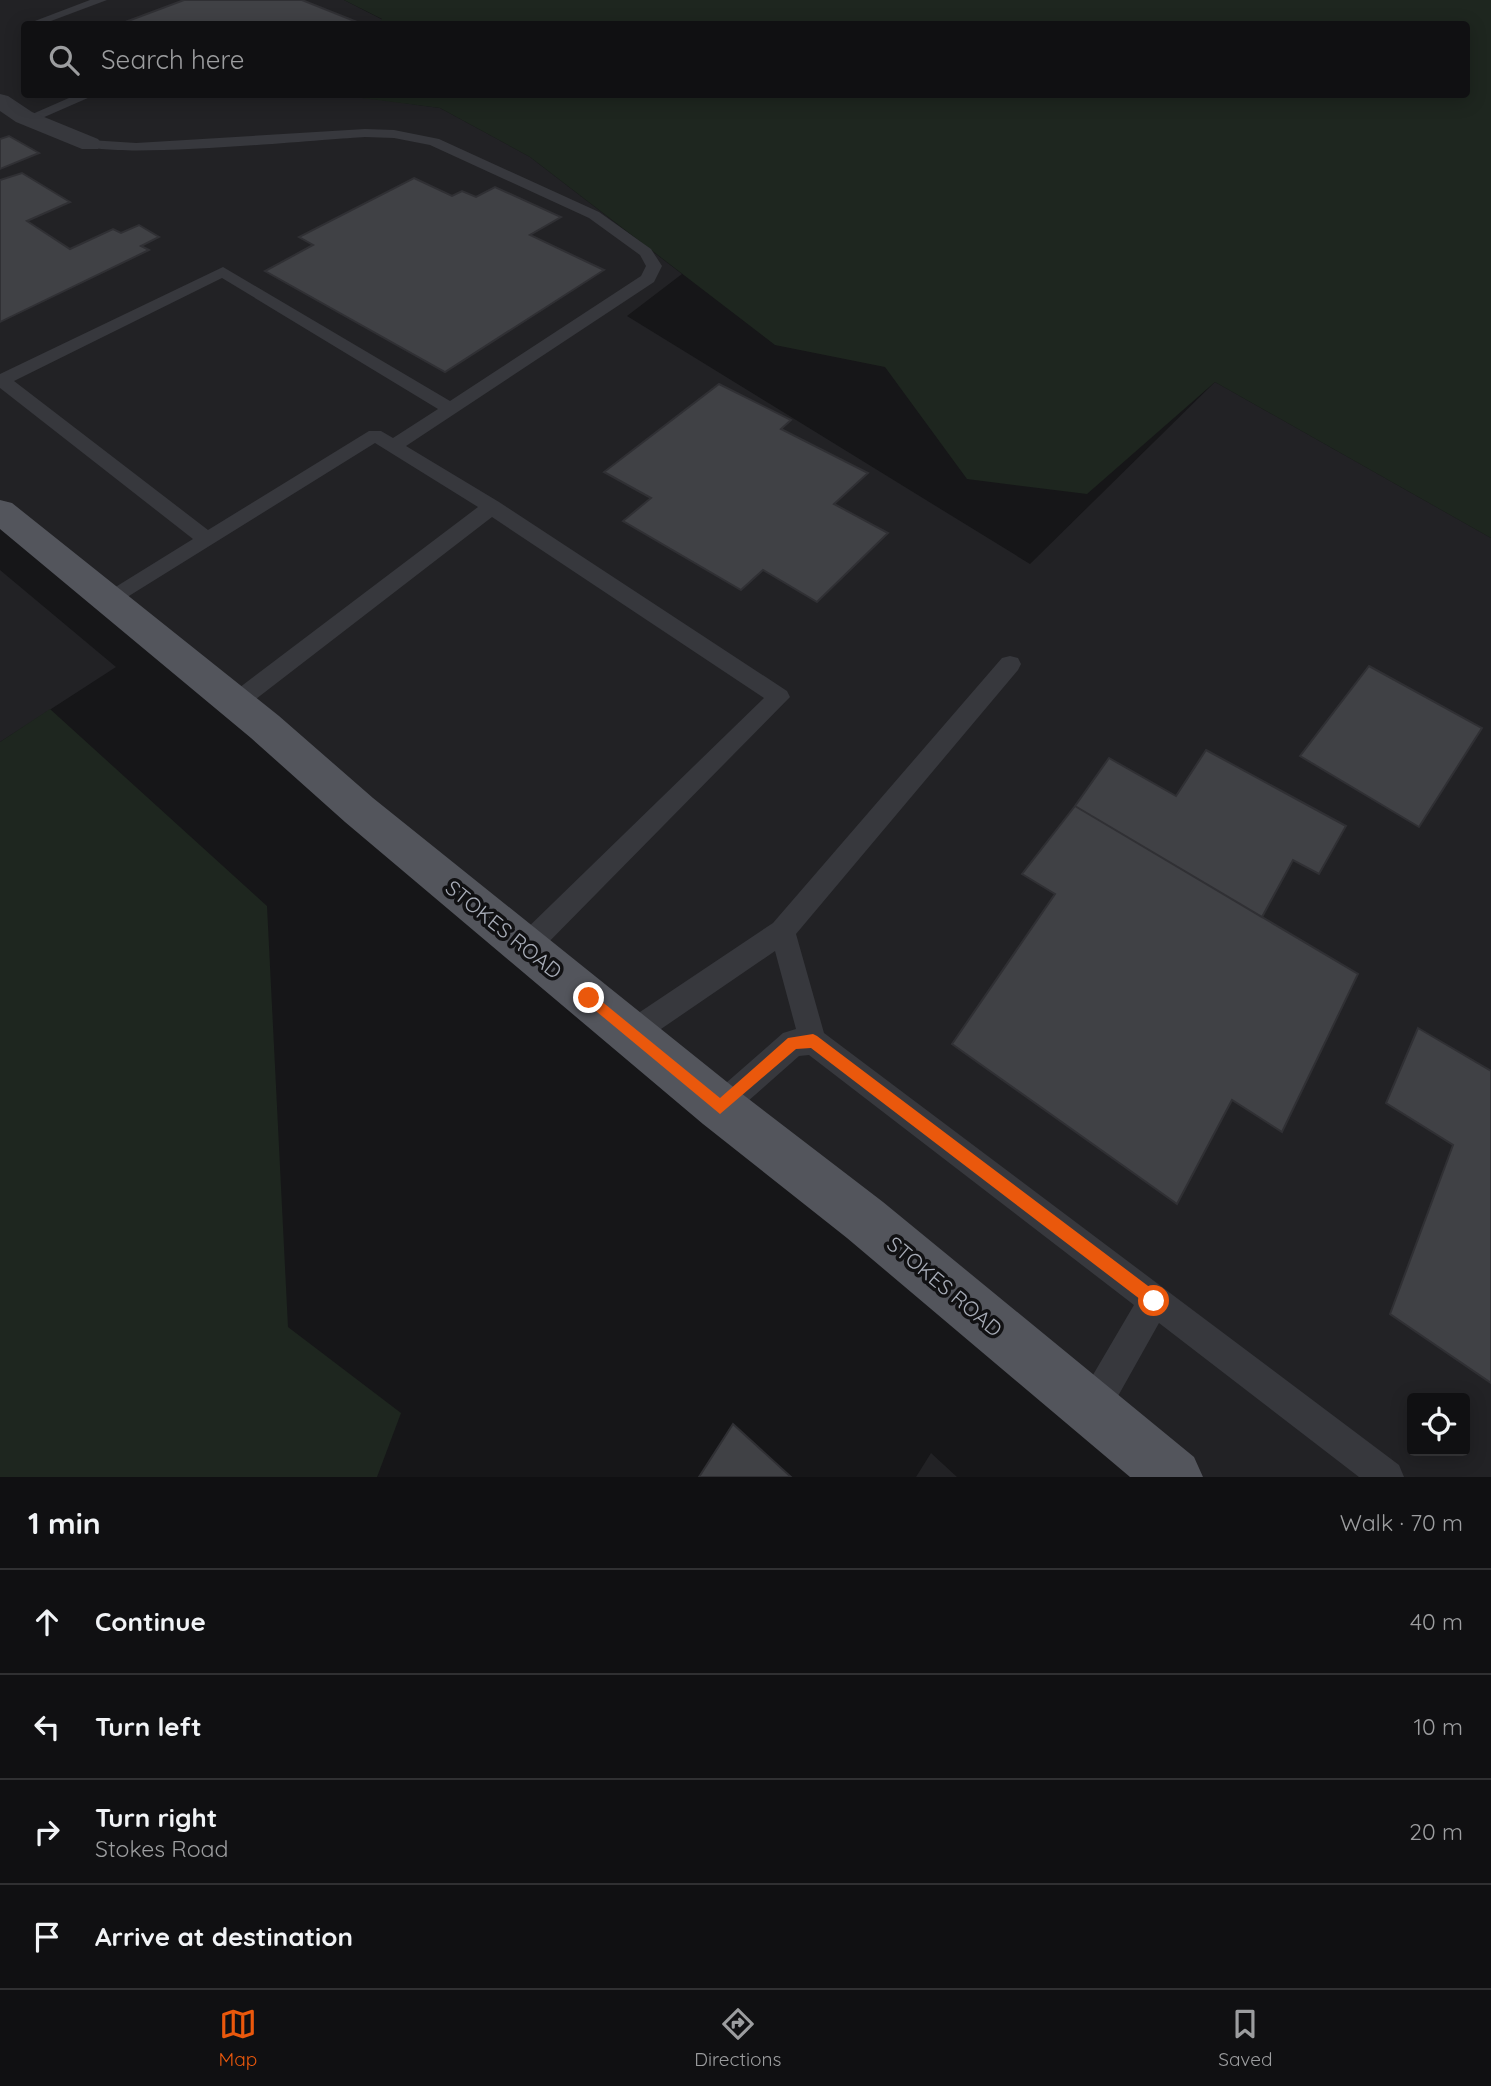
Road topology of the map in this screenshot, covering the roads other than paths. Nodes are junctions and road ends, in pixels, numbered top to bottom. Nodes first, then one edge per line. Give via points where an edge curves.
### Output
1 (101, 0) edge
2 (42, 21) edge
3 (81, 98) edge
4 (0, 101) edge
5 (28, 119) junction
6 (90, 144) joint
7 (1, 381) edge
8 (451, 409) junction
9 (395, 445) junction
10 (492, 507) junction
11 (0, 511) edge
12 (207, 540) junction
13 (108, 601) junction
14 (1010, 664) dead end
15 (235, 703) junction
16 (782, 931) junction
17 (526, 947) junction
18 (632, 1033) junction
19 (813, 1041) junction
20 (720, 1107) junction
21 (1154, 1301) junction
22 (1092, 1409) junction
23 (1174, 1477) edge
24 (1387, 1477) edge

1 - 2 lane
3 - 5 lane
4 - 5 street
5 - 6 street
6 - 8 lane via 136,147 394,134 434,142 594,215 646,252 654,266 648,279
7 - 8 lane via 223,272
7 - 12 lane
8 - 9 lane
9 - 10 lane
9 - 12 lane via 375,435
10 - 15 lane
10 - 17 lane via 779,697
11 - 13 main road, STOKES ROAD
12 - 13 lane
13 - 15 main road, STOKES ROAD
14 - 16 lane
15 - 17 main road, STOKES ROAD
16 - 18 lane
16 - 19 lane
17 - 18 main road, STOKES ROAD
18 - 20 main road, STOKES ROAD
19 - 20 lane via 793,1043
19 - 21 lane
20 - 22 main road, STOKES ROAD via 865,1220
21 - 22 lane
21 - 24 lane
22 - 23 main road, STOKES ROAD

